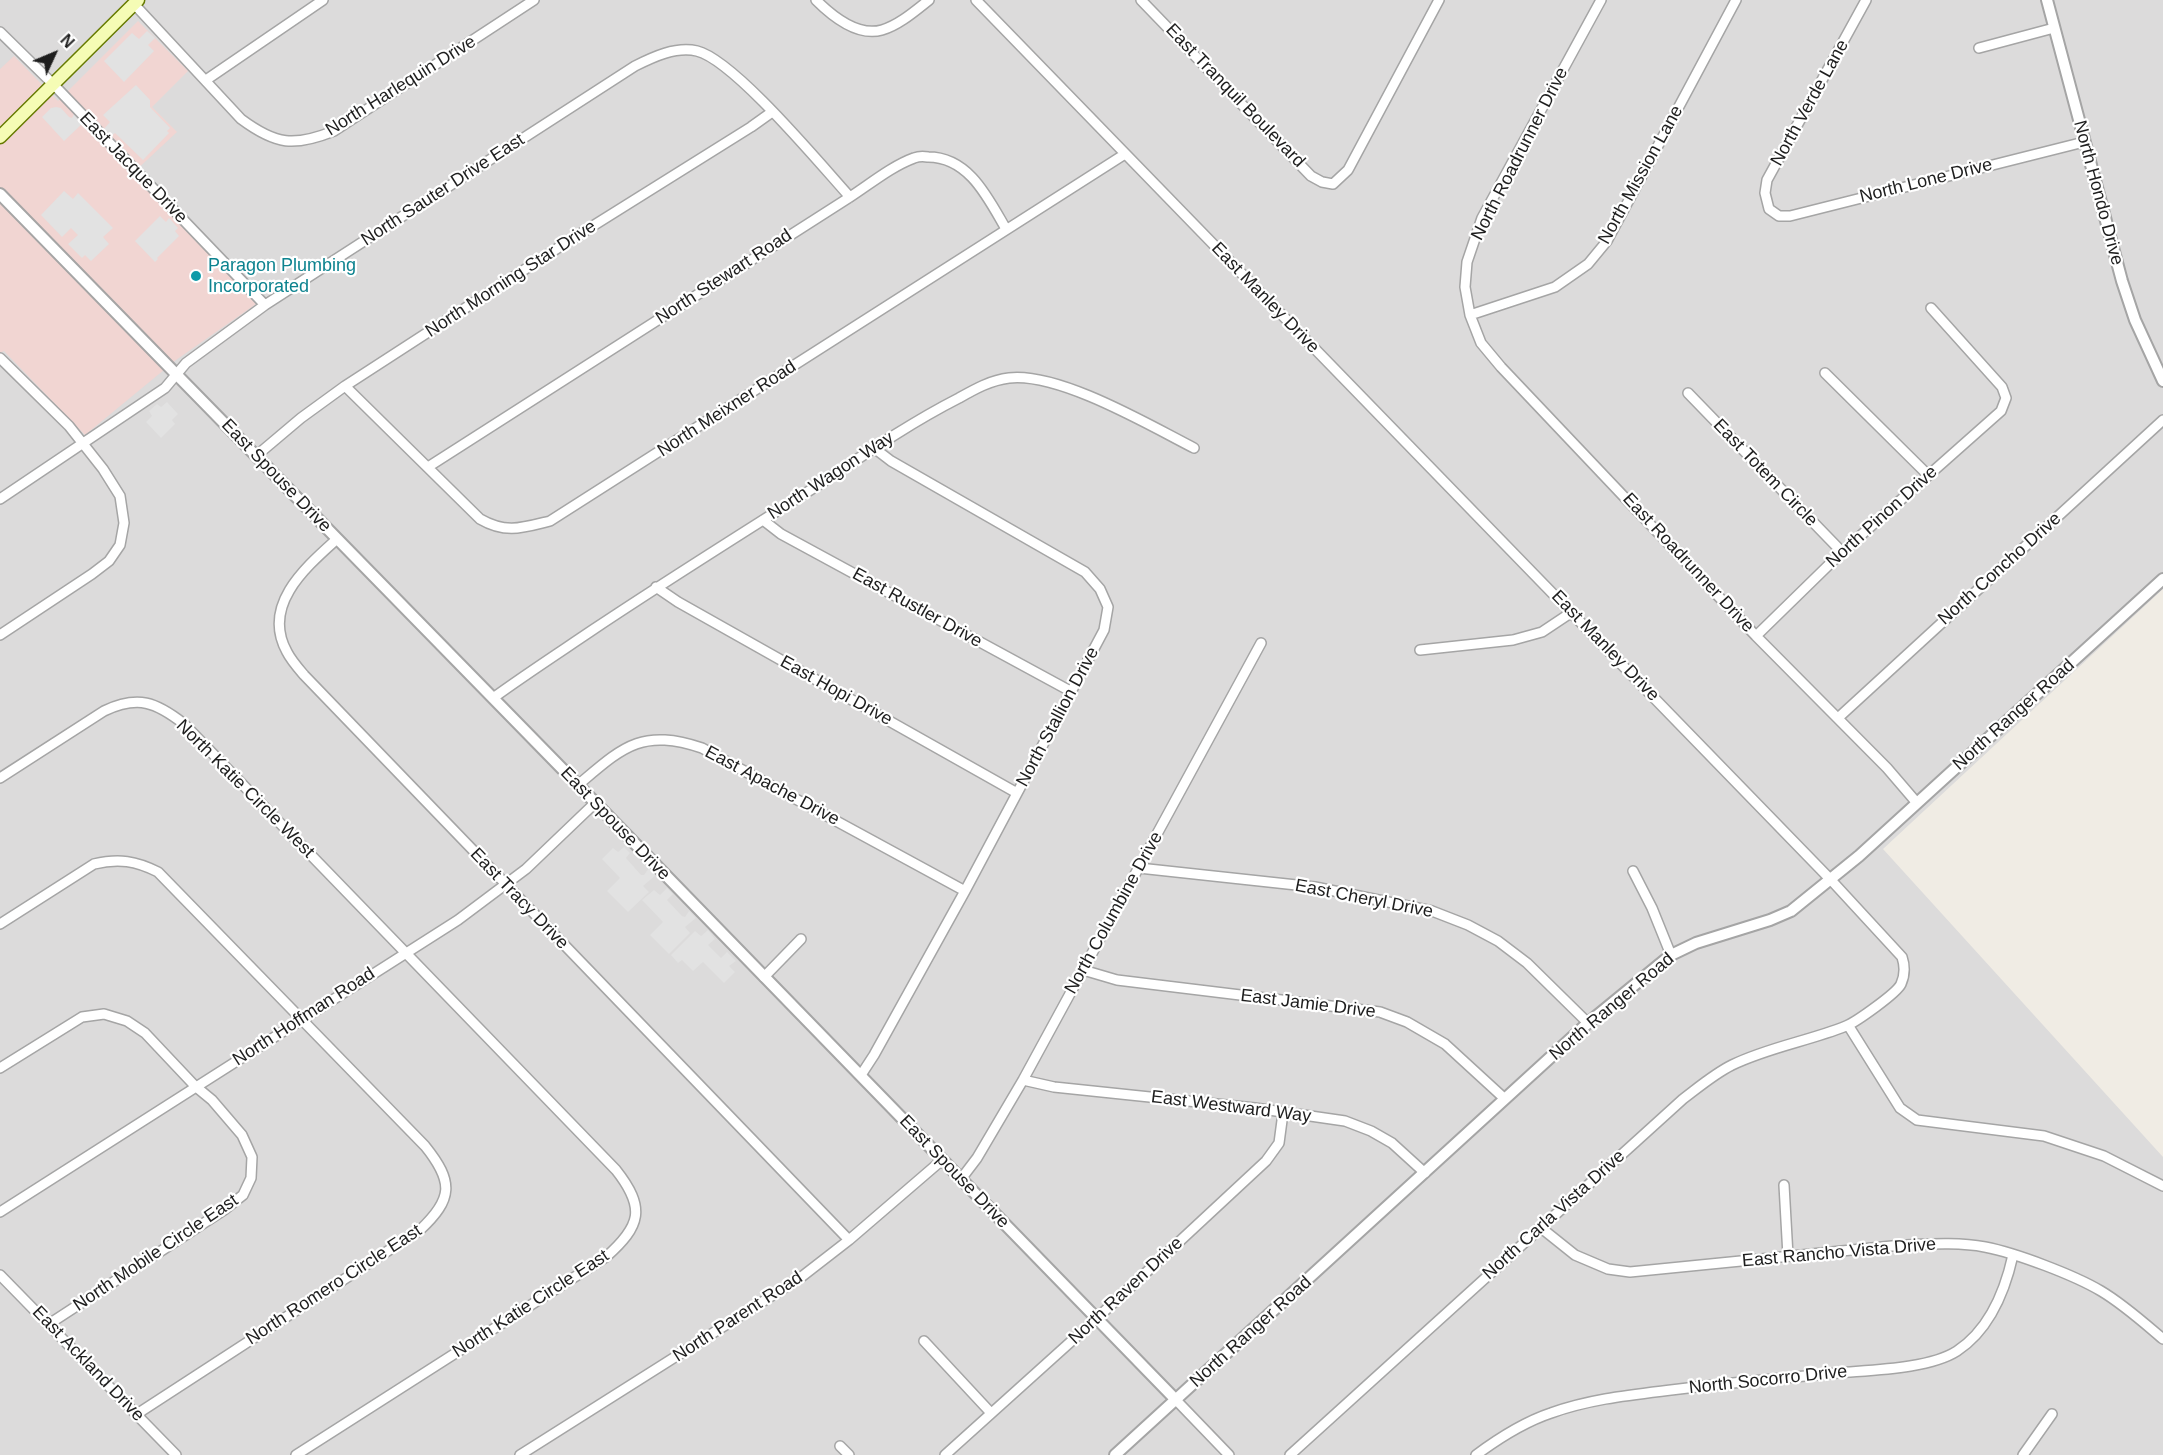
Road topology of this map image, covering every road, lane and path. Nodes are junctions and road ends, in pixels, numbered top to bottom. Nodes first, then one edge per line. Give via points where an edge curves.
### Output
1 (323, 0) edge
2 (534, 0) edge
3 (816, 0) edge
4 (929, 0) edge
5 (976, 0) edge
6 (1141, 0) edge
7 (1439, 0) edge
8 (1601, 0) edge
9 (1736, 0) edge
10 (1866, 0) edge
11 (2047, 0) edge
12 (136, 2) edge
13 (2054, 28) junction
14 (0, 32) edge
15 (1979, 48) dead end
16 (206, 80) junction
17 (53, 84) junction
18 (772, 112) junction
19 (0, 136) edge
20 (2084, 142) junction
21 (1125, 154) junction
22 (0, 194) edge
23 (850, 196) junction
24 (1769, 209) joint
25 (1006, 229) junction
26 (265, 305) junction
27 (1931, 308) dead end
28 (1470, 315) junction
29 (0, 357) edge
30 (4, 368) edge
31 (1825, 373) dead end
32 (176, 375) junction
33 (2163, 381) edge
34 (345, 386) junction
35 (1688, 393) dead end
36 (2163, 420) edge
37 (84, 444) junction
38 (874, 448) junction
39 (1194, 448) dead end
40 (256, 456) junction
41 (428, 467) junction
42 (1928, 475) junction
43 (0, 499) edge
44 (764, 520) junction
45 (337, 539) junction
46 (1842, 552) junction
47 (2163, 579) edge
48 (656, 587) junction
49 (1572, 612) junction
50 (0, 635) edge
51 (1756, 636) junction
52 (1261, 643) dead end
53 (1420, 650) dead end
54 (1072, 692) junction
55 (493, 699) junction
56 (1838, 718) junction
57 (0, 778) edge
58 (578, 785) junction
59 (1017, 794) junction
60 (595, 803) junction
61 (1917, 803) junction
62 (1139, 868) junction
63 (1633, 871) dead end
64 (1831, 880) junction
65 (505, 886) junction
66 (965, 891) junction
67 (0, 924) edge
68 (801, 939) dead end
69 (405, 952) junction
70 (1671, 954) junction
71 (1083, 970) junction
72 (764, 977) junction
73 (301, 1020) junction
74 (1588, 1023) junction
75 (1848, 1025) junction
76 (0, 1068) edge
77 (861, 1075) junction
78 (1023, 1080) junction
79 (195, 1086) junction
80 (1505, 1099) junction
81 (1283, 1113) junction
82 (942, 1160) junction
83 (1425, 1173) junction
84 (961, 1179) junction
85 (1784, 1185) dead end
86 (2163, 1186) edge
87 (0, 1212) edge
88 (1540, 1227) junction
89 (849, 1240) junction
90 (2013, 1255) junction
91 (1788, 1256) junction
92 (0, 1275) edge
93 (1096, 1319) junction
94 (50, 1324) junction
95 (2163, 1339) edge
96 (924, 1341) dead end
97 (1176, 1400) junction
98 (991, 1413) junction
99 (137, 1414) junction
100 (2052, 1414) dead end
101 (840, 1446) dead end
102 (176, 1455) edge
103 (296, 1455) edge
104 (520, 1455) edge
105 (849, 1455) edge
106 (945, 1455) edge
107 (1116, 1455) edge
108 (1228, 1455) edge
109 (1290, 1455) edge
110 (1476, 1455) edge
111 (2024, 1455) edge

1 - 16 street
2 - 16 street, North Harlequin Drive via 334,131 311,140 284,142 262,135 241,119
3 - 4 street via 830,14 857,29 880,31
5 - 21 street, East Manley Drive
6 - 7 street, East Tranquil Boulevard via 1311,176 1333,184 1348,170
8 - 28 street, North Roadrunner Drive via 1482,218 1467,262 1465,287
9 - 28 street, North Mission Lane via 1607,241 1588,264 1556,287
10 - 24 street, North Verde Lane via 1767,180
11 - 13 street, North Hondo Drive
12 - 16 street, North Harlequin Drive
12 - 17 main road
13 - 15 street
13 - 20 street, North Hondo Drive
14 - 17 street, East Jacque Drive
17 - 19 main road
17 - 26 street, East Jacque Drive
18 - 23 street, North Sauter Drive East
18 - 26 street, North Sauter Drive East via 736,75 697,51 656,55
18 - 34 street, North Morning Star Drive
20 - 24 street, North Lone Drive via 1790,216 1779,216
20 - 33 street, North Hondo Drive via 2131,310
21 - 25 street, North Meixner Road
21 - 49 street, East Manley Drive
22 - 32 street, East Spouse Drive
23 - 25 street, North Stewart Road via 917,156 937,157 969,173
23 - 41 street, North Stewart Road
25 - 41 street, North Meixner Road via 550,521 514,529 495,527 480,519
26 - 32 street, North Sauter Drive East via 186,363
27 - 42 street, North Pinon Drive via 2002,387 2006,398 2001,411
28 - 51 street, East Roadrunner Drive via 1481,343 1501,367
29 - 30 street
30 - 37 street via 41,397
31 - 42 street
32 - 37 street, North Sauter Drive East via 165,388
32 - 40 street, East Spouse Drive
34 - 40 street, North Morning Star Drive
34 - 41 street, North Meixner Road
35 - 46 street, East Totem Circle
36 - 56 street, North Concho Drive
37 - 43 street, North Sauter Drive East
37 - 50 street via 120,496 124,524 120,545 92,574
38 - 39 street, North Wagon Way via 986,384 1010,378 1031,378 1078,391
38 - 44 street, North Wagon Way
38 - 54 street, North Stallion Drive via 1085,572 1100,589 1108,607 1104,630
40 - 45 street, East Spouse Drive
42 - 46 street, North Pinon Drive
44 - 48 street, North Wagon Way
44 - 54 street, East Rustler Drive via 781,534
45 - 55 street, East Spouse Drive
45 - 65 street, East Tracy Drive via 303,570 289,590 281,609 280,632 287,652 304,675
46 - 51 street, North Pinon Drive
47 - 61 street, North Ranger Road
48 - 55 street, North Wagon Way
48 - 59 street, East Hopi Drive
49 - 53 street via 1542,632 1514,640
49 - 64 street, East Manley Drive
51 - 56 street, East Roadrunner Drive
52 - 62 street, North Columbine Drive
54 - 59 street, North Stallion Drive
55 - 58 street, East Spouse Drive
56 - 61 street, East Roadrunner Drive
57 - 69 street, North Katie Circle West via 104,711 121,703 154,705 184,724
58 - 60 street, East Spouse Drive
58 - 66 street, East Apache Drive via 633,744 661,738 680,740 702,748
59 - 66 street, North Stallion Drive
60 - 65 street, North Hoffman Road
60 - 72 street, East Spouse Drive
61 - 64 street, North Ranger Road
62 - 71 street, North Columbine Drive
62 - 74 street, East Cheryl Drive via 1315,887 1432,911 1498,941 1527,963
63 - 70 street
64 - 70 street, North Ranger Road via 1791,911
64 - 75 street, East Manley Drive via 1902,957 1905,967 1901,985
65 - 69 street, North Hoffman Road
65 - 89 street, East Tracy Drive
66 - 77 street, North Stallion Drive
67 - 73 street via 94,864 111,860 143,864 158,872
68 - 72 street
69 - 73 street, North Hoffman Road
69 - 103 street, North Katie Circle East via 616,1170 634,1197 633,1226 624,1241 606,1257
70 - 74 street, North Ranger Road
71 - 78 street, North Columbine Drive
71 - 80 street, East Jamie Drive via 1117,980 1380,1012 1445,1044
72 - 77 street, East Spouse Drive
73 - 79 street, North Hoffman Road
73 - 99 street, North Romero Circle East via 438,1161 446,1197 438,1214 420,1230
74 - 80 street, North Ranger Road
75 - 86 street via 1900,1108 1917,1120 2044,1136 2104,1156
75 - 88 street, North Carla Vista Drive via 1758,1054 1713,1076
76 - 79 street, North Mobile Circle East via 82,1017 104,1014 127,1021 146,1033
77 - 82 street, East Spouse Drive
78 - 81 street, East Westward Way via 1054,1087
78 - 84 street, North Columbine Drive
79 - 87 street, North Hoffman Road
79 - 94 street, North Mobile Circle East via 242,1135 252,1157 243,1195
80 - 83 street, North Ranger Road
81 - 83 street, East Westward Way via 1345,1121 1371,1131 1392,1143
81 - 93 street, North Raven Drive via 1278,1143 1266,1161
82 - 84 street, East Spouse Drive
82 - 89 street, North Parent Road
83 - 97 street, North Ranger Road
84 - 93 street, East Spouse Drive
85 - 91 street
88 - 91 street, East Rancho Vista Drive via 1575,1255 1608,1269 1630,1272
88 - 109 street, North Carla Vista Drive
89 - 104 street, North Parent Road via 800,1278
90 - 91 street, East Rancho Vista Drive via 1985,1247 1938,1244
90 - 95 street, East Rancho Vista Drive via 2100,1290
90 - 110 street, North Socorro Drive via 2003,1289 1979,1331 1957,1351 1930,1362 1595,1400 1549,1413 1502,1436
92 - 94 street, East Ackland Drive
93 - 97 street, East Spouse Drive
93 - 98 street, North Raven Drive
94 - 99 street, East Ackland Drive
96 - 98 street
97 - 107 street, North Ranger Road
97 - 108 street, East Spouse Drive
98 - 106 street, North Raven Drive
99 - 102 street, East Ackland Drive
100 - 111 street
101 - 105 street

